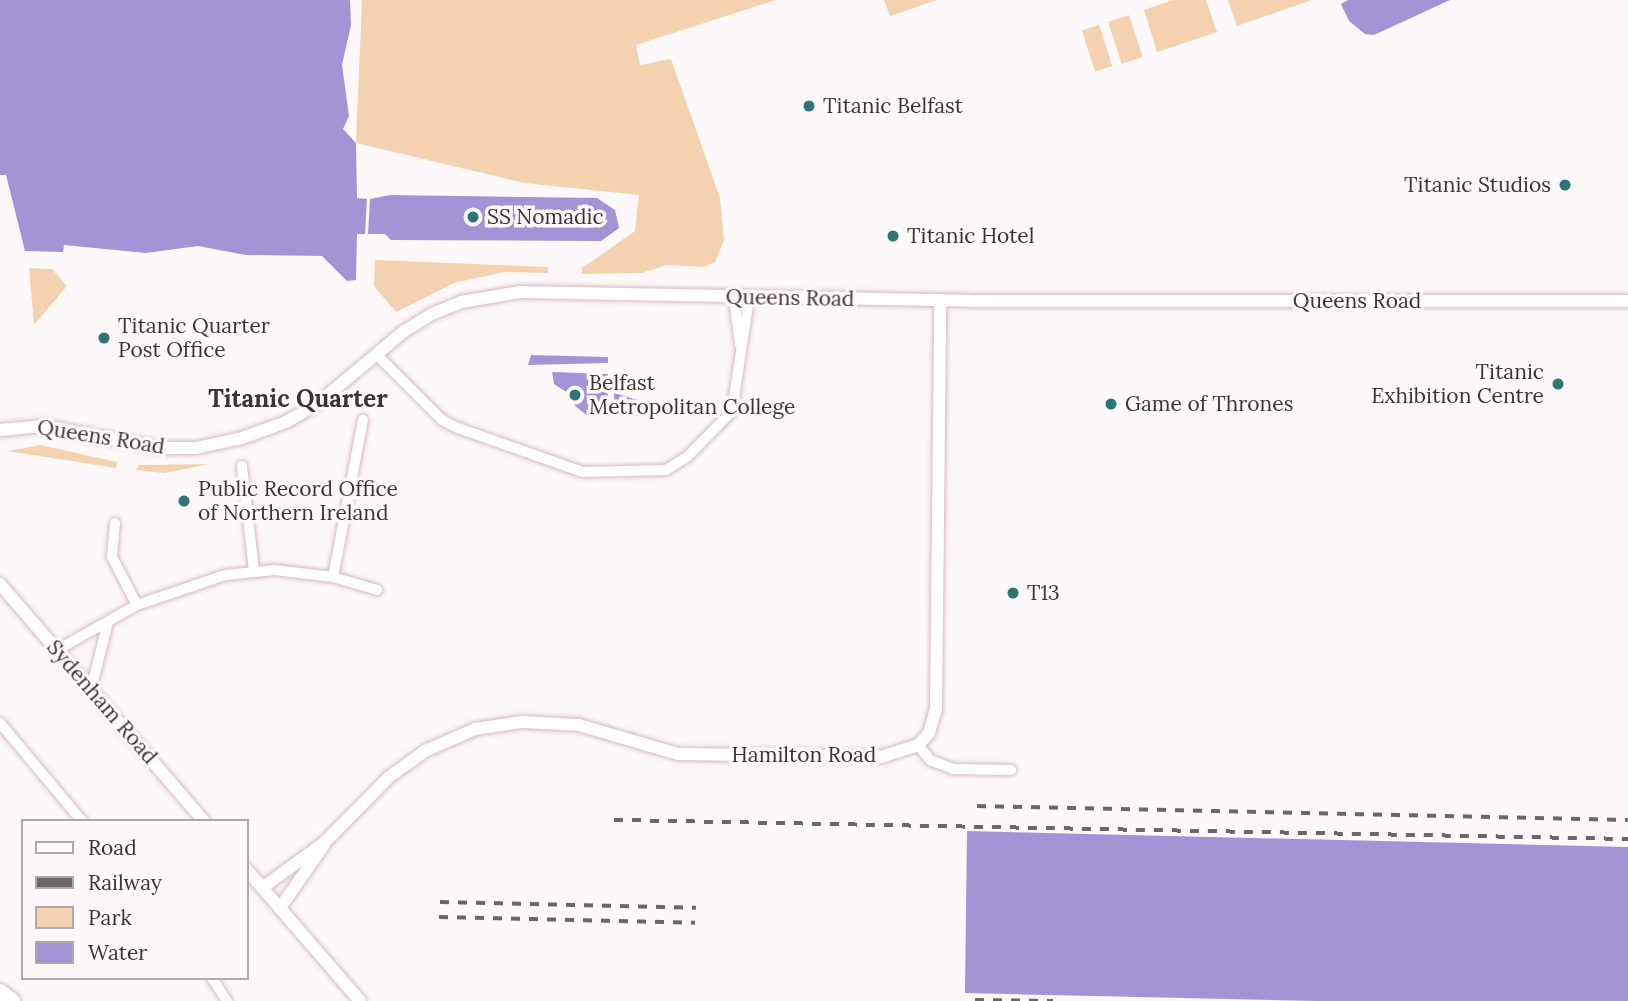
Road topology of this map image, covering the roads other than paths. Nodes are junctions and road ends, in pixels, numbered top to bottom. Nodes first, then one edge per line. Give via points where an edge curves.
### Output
1 (734, 298) junction
2 (749, 298) junction
3 (940, 300) junction
4 (1628, 301) edge
5 (740, 346) junction
6 (376, 354) junction
7 (363, 420) dead end
8 (0, 430) edge
9 (242, 466) dead end
10 (115, 523) dead end
11 (254, 571) junction
12 (333, 577) junction
13 (0, 584) edge
14 (377, 590) dead end
15 (137, 605) junction
16 (108, 621) junction
17 (57, 650) junction
18 (91, 690) junction
19 (0, 723) edge
20 (918, 745) junction
21 (1011, 770) dead end
22 (80, 819) edge
23 (202, 819) edge
24 (326, 842) junction
25 (248, 871) edge
26 (262, 888) junction
27 (280, 908) junction
28 (213, 980) edge
29 (0, 992) edge
30 (12, 1001) edge
31 (227, 1001) edge
32 (360, 1001) edge

1 - 2 street, Queens Road
1 - 5 street
1 - 6 street, Queens Road via 493,294 432,314
2 - 3 street, Queens Road
2 - 5 street
3 - 4 street, Queens Road
3 - 20 street via 937,681 929,733
5 - 6 street via 732,411 677,465 666,470 583,472 442,420
6 - 8 street, Queens Road via 335,392 286,422 196,448 146,447 43,426
7 - 12 street
9 - 11 street
10 - 15 street via 112,557
11 - 12 street
11 - 15 street via 195,582
12 - 14 street
13 - 17 street, Sydenham Road
15 - 16 street
16 - 17 street
16 - 18 street
17 - 18 street, Sydenham Road
18 - 23 street, Sydenham Road
19 - 22 street
20 - 21 street via 930,760 953,769
20 - 24 street, Hamilton Road via 881,757 678,754 579,725 522,722 475,729 425,751 398,771
24 - 26 street, Hamilton Road
24 - 27 street, Hamilton Road
25 - 26 street
26 - 27 street
27 - 32 street
28 - 31 street
29 - 30 highway

